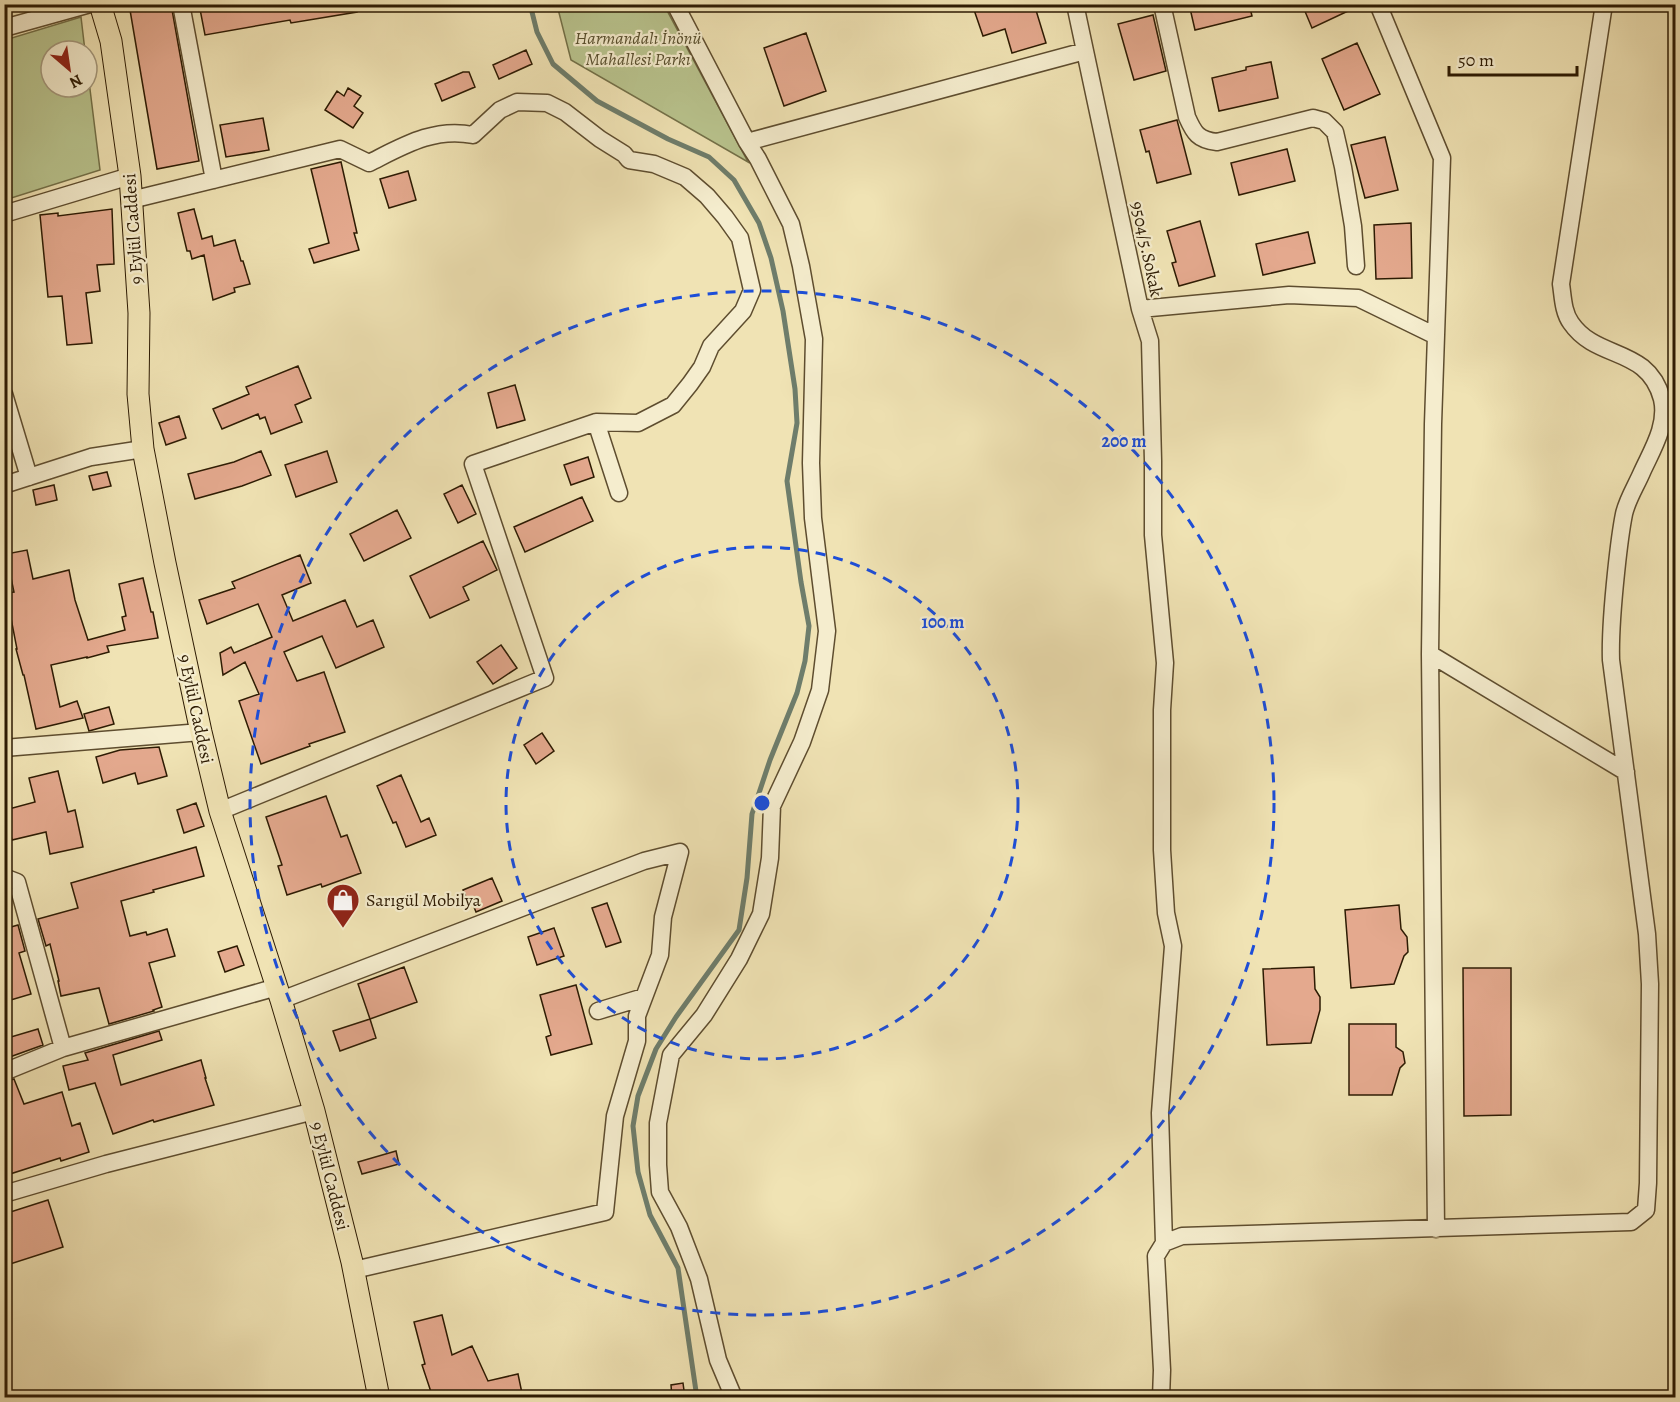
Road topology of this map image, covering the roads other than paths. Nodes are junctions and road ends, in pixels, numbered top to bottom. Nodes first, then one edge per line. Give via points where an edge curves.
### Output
1 (90, 4) edge
2 (100, 4) edge
3 (181, 4) edge
4 (675, 4) edge
5 (1075, 4) edge
6 (1162, 4) edge
7 (1378, 4) edge
8 (1604, 4) edge
9 (4, 28) edge
10 (1085, 51) junction
11 (747, 142) junction
12 (130, 176) junction
13 (214, 180) junction
14 (131, 201) junction
15 (4, 214) edge
16 (1356, 266) dead end
17 (1140, 309) junction
18 (1436, 336) junction
19 (4, 394) edge
20 (596, 422) junction
21 (143, 450) junction
22 (29, 477) junction
23 (4, 485) edge
24 (619, 494) dead end
25 (1430, 654) junction
26 (201, 732) junction
27 (4, 748) edge
28 (1626, 772) junction
29 (220, 811) junction
30 (4, 877) edge
31 (279, 993) junction
32 (644, 997) junction
33 (598, 1011) dead end
34 (63, 1048) junction
35 (4, 1072) edge
36 (314, 1111) junction
37 (4, 1194) edge
38 (1436, 1229) junction
39 (1164, 1244) junction
40 (354, 1270) junction
41 (379, 1398) edge
42 (734, 1398) edge
43 (1161, 1398) edge

1 - 9 street
2 - 12 main road, 9 Eylül Caddesi via 111,41
3 - 13 street
4 - 11 street
5 - 10 street, 9504/5.Sokak
6 - 16 street via 1187,117 1192,130 1204,141 1217,142 1313,118 1324,121 1335,132 1353,225
7 - 18 street via 1442,158
8 - 28 street via 1561,284 1570,322 1596,346 1643,366 1662,398 1661,429 1624,512 1610,629
10 - 11 street
10 - 17 street, 9504/5.Sokak
11 - 42 street via 791,225 814,339 813,518 827,632 820,690 802,742 772,806 770,858 761,914 704,1015 671,1055 658,1123 660,1192 679,1227 699,1280 718,1360
12 - 14 main road, 9 Eylül Caddesi
12 - 15 street
13 - 14 street
13 - 20 street via 340,149 369,163 411,141 443,133 473,135 500,110 517,102 547,103 629,160 654,164 685,177 707,195 740,238 753,290 743,311 711,346 702,367 673,405 638,423
14 - 21 main road, 9 Eylül Caddesi
17 - 18 street, 9504/5.Sokak via 1288,295 1358,298
17 - 39 street via 1150,340 1153,535 1165,663 1162,850 1166,913 1173,946 1160,1113
18 - 25 street
19 - 22 street
20 - 24 street
20 - 29 street via 473,464 546,678
21 - 22 street via 91,457
21 - 26 main road, 9 Eylül Caddesi
22 - 23 street
25 - 28 street
25 - 38 street
26 - 27 street
26 - 29 main road, 9 Eylül Caddesi
28 - 38 street via 1650,984 1646,1210 1631,1222
29 - 31 main road, 9 Eylül Caddesi
30 - 34 street via 17,882
31 - 32 street via 644,861 680,852 663,917 660,955
31 - 34 street
31 - 36 main road, 9 Eylül Caddesi
32 - 33 street
32 - 40 street via 637,1016 637,1041 615,1116 605,1212
34 - 35 street
36 - 37 street
36 - 40 main road, 9 Eylül Caddesi
38 - 39 street via 1182,1236
39 - 43 street via 1156,1256
40 - 41 main road, 9 Eylül Caddesi

